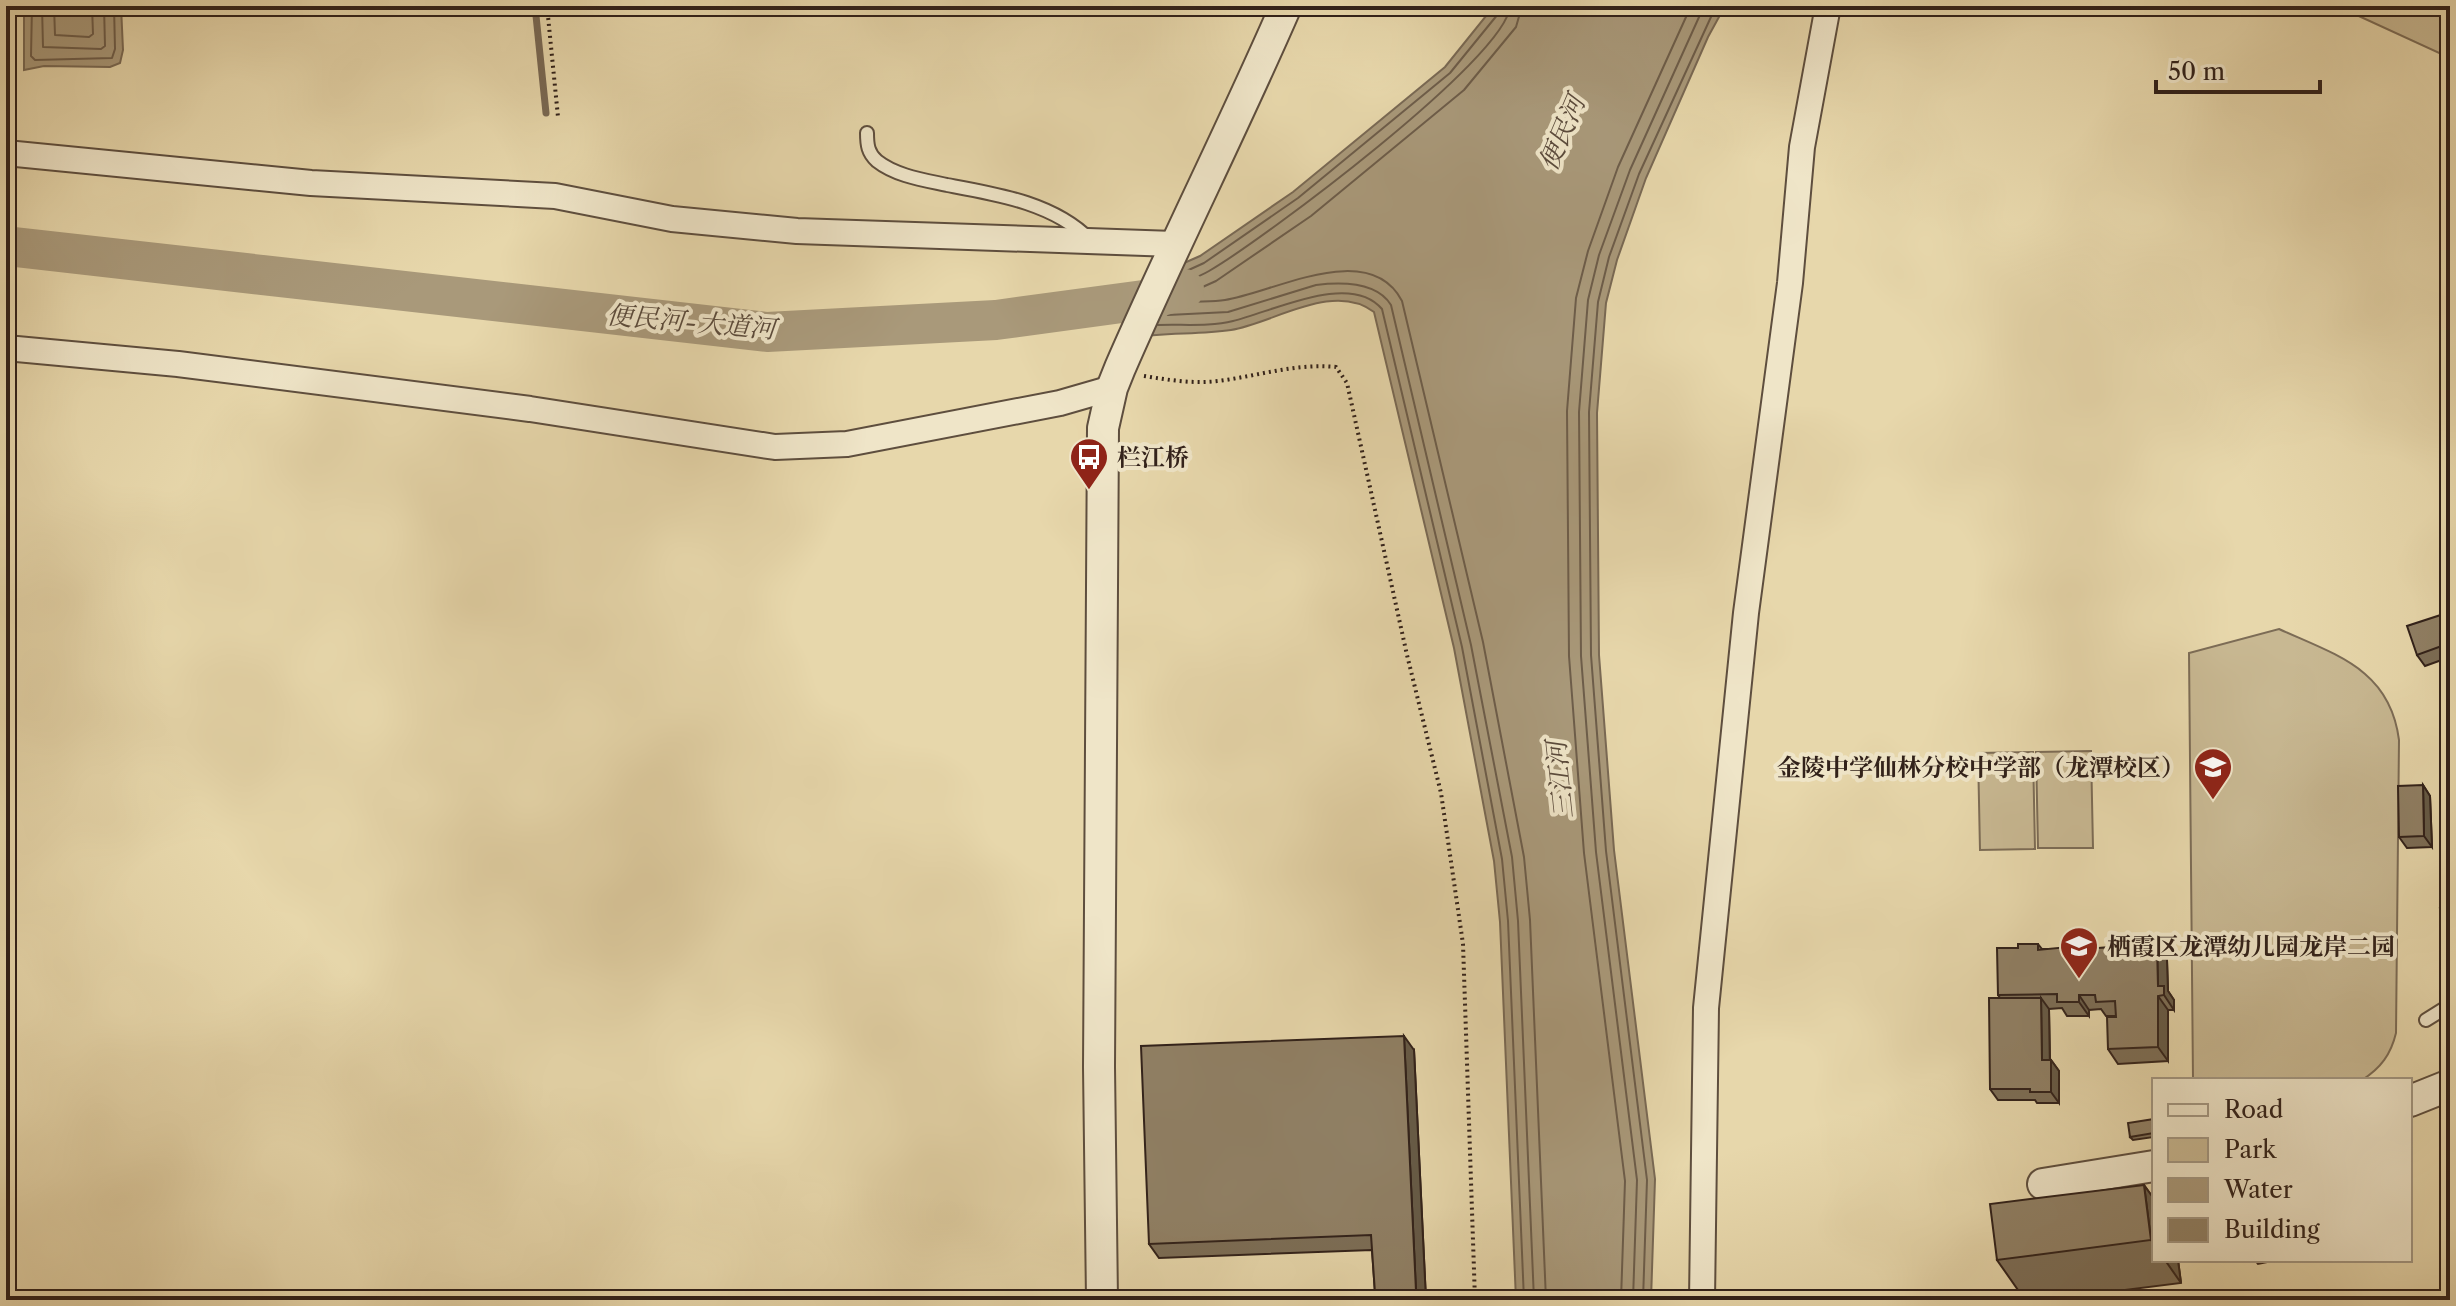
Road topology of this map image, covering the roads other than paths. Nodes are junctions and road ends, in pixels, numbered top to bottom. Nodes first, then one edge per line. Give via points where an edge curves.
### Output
1 (1286, 6) edge
2 (1828, 6) edge
3 (867, 133) dead end
4 (6, 153) edge
5 (1090, 240) junction
6 (1172, 250) junction
7 (6, 348) edge
8 (1116, 378) junction
9 (2450, 1005) edge
10 (2426, 1020) dead end
11 (2450, 1086) edge
12 (2412, 1100) edge
13 (2152, 1166) edge
14 (2043, 1184) dead end
15 (1102, 1300) edge
16 (1702, 1300) edge

1 - 6 street
2 - 16 street via 1802,147 1790,283 1746,613 1706,1008
3 - 5 lane via 868,149 889,168 1049,212 1076,225
4 - 5 street via 311,183 555,196 672,219 797,231
5 - 6 street
6 - 8 street
7 - 8 street via 377,389 775,447 847,444 1060,403
8 - 15 street via 1103,428 1102,470
9 - 10 lane
11 - 12 street
13 - 14 street

